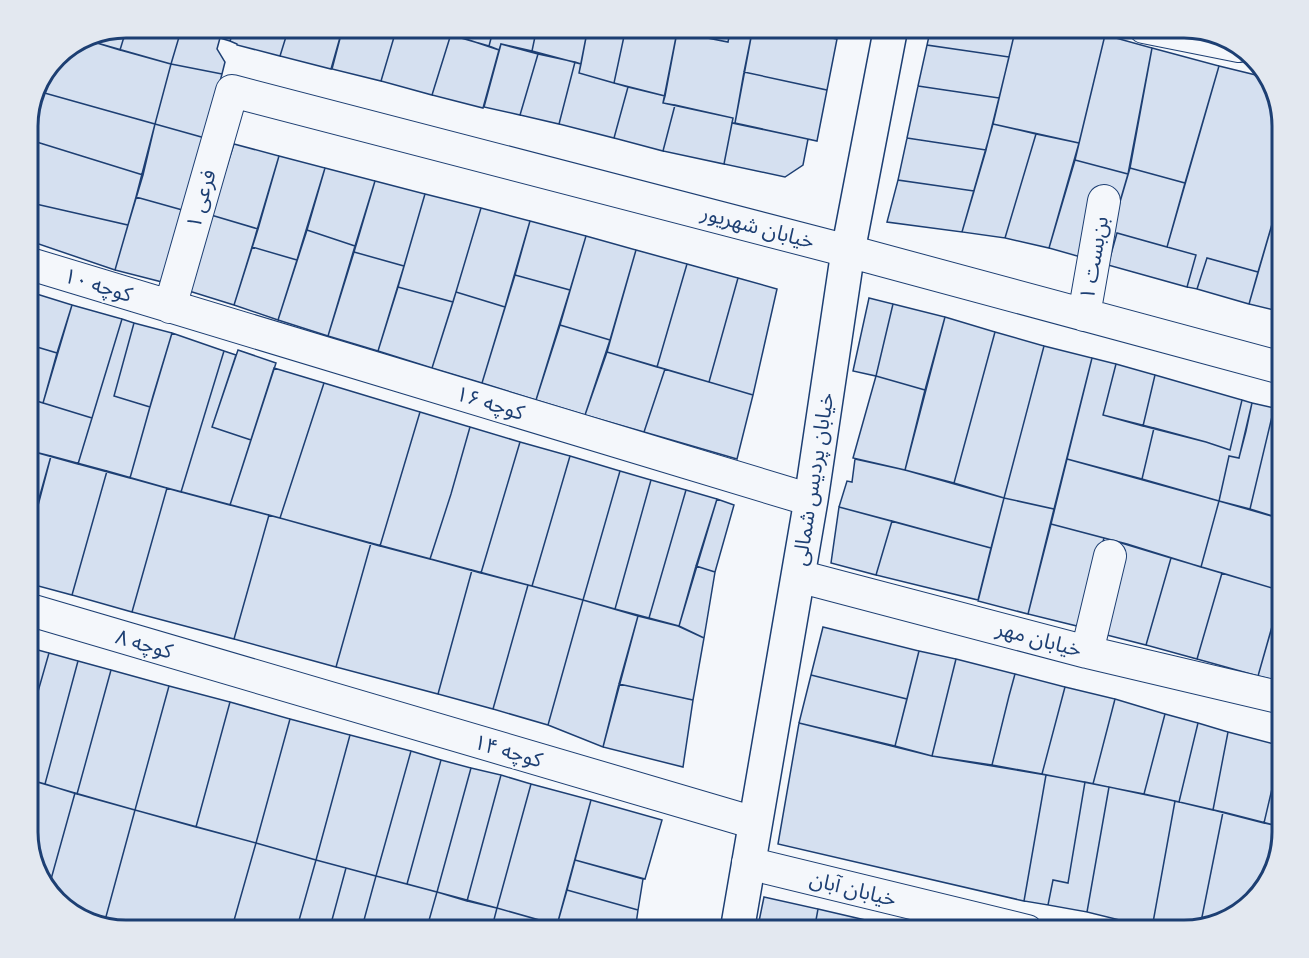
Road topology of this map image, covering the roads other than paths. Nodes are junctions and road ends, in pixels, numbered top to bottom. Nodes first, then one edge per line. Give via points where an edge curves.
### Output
1 (889, 38) edge
2 (232, 91) joint
3 (1104, 201) dead end
4 (848, 251) junction
5 (38, 266) edge
6 (170, 307) junction
7 (1084, 315) junction
8 (1272, 365) edge
9 (811, 500) junction
10 (1110, 556) dead end
11 (798, 576) junction
12 (38, 612) edge
13 (1087, 651) junction
14 (261, 678) joint
15 (1272, 696) edge
16 (755, 823) junction
17 (748, 863) junction
18 (739, 920) edge
19 (982, 920) edge

1 - 4 street, خیابان پردیس شمالی
2 - 4 street, خیابان شهریور
2 - 6 street, فرعی ۱
3 - 7 street, بن‌بست ۱
4 - 7 street, خیابان شهریور
4 - 9 street, خیابان پردیس شمالی
5 - 6 street, کوچه ۱۰
6 - 9 street, کوچه ۱۶
7 - 8 street, خیابان شهریور
9 - 11 street, خیابان پردیس شمالی
10 - 13 street
11 - 13 street, خیابان مهر
11 - 16 street, خیابان پردیس شمالی
12 - 14 street, کوچه ۸
13 - 15 street, خیابان مهر
14 - 16 street, کوچه ۱۴
16 - 17 street, خیابان پردیس شمالی
17 - 18 street, خیابان پردیس شمالی
17 - 19 street, خیابان آبان

